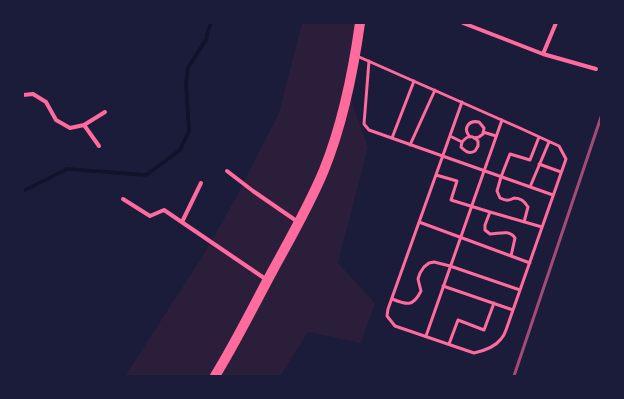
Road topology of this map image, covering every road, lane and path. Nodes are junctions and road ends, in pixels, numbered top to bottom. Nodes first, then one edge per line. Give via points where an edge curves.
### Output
1 (360, 23) edge
2 (463, 23) edge
3 (556, 23) edge
4 (543, 54) junction
5 (356, 55) junction
6 (369, 61) junction
7 (596, 69) dead end
8 (414, 81) junction
9 (435, 90) junction
10 (23, 95) edge
11 (462, 102) junction
12 (105, 112) dead end
13 (502, 120) junction
14 (84, 125) junction
15 (484, 132) junction
16 (450, 136) junction
17 (496, 136) junction
18 (472, 137) junction
19 (539, 137) junction
20 (392, 138) junction
21 (462, 142) junction
22 (549, 142) junction
23 (410, 145) junction
24 (99, 146) dead end
25 (442, 156) junction
26 (540, 164) junction
27 (227, 171) dead end
28 (484, 171) junction
29 (561, 172) junction
30 (436, 175) junction
31 (500, 177) junction
32 (201, 183) dead end
33 (530, 187) junction
34 (553, 196) junction
35 (123, 199) dead end
36 (471, 206) junction
37 (490, 212) junction
38 (182, 222) junction
39 (299, 222) junction
40 (419, 222) junction
41 (524, 222) junction
42 (542, 227) junction
43 (460, 237) junction
44 (510, 256) junction
45 (530, 262) junction
46 (450, 266) junction
47 (268, 280) junction
48 (443, 286) junction
49 (520, 290) junction
50 (392, 299) junction
51 (494, 303) junction
52 (513, 310) junction
53 (426, 336) junction
54 (449, 344) junction
55 (215, 376) edge

1 - 5 highway
2 - 4 street
3 - 4 street
4 - 7 street
5 - 6 lane
5 - 39 highway via 337,132 324,170
6 - 8 lane
6 - 20 lane via 364,124 369,130
8 - 9 lane
8 - 20 lane
9 - 11 lane
9 - 23 lane
10 - 14 street via 33,94 46,102 56,120 70,128
11 - 13 lane
11 - 16 lane
12 - 14 street
13 - 17 lane
13 - 19 lane
14 - 24 street
15 - 17 lane
15 - 18 lane via 481,136
15 - 18 lane via 479,122 473,121 466,129
16 - 21 lane
16 - 25 lane
17 - 28 lane
18 - 21 lane
18 - 21 lane via 478,141 478,146 472,153 461,147
19 - 22 lane
19 - 31 lane via 530,160 510,154
20 - 23 lane
22 - 26 lane
22 - 29 lane via 559,146 566,159
23 - 25 lane
25 - 28 lane
25 - 30 lane
26 - 29 lane
26 - 33 lane
27 - 39 street
28 - 31 lane
28 - 36 lane
29 - 34 lane
30 - 36 lane via 457,182 451,200
30 - 40 lane
31 - 33 lane
31 - 41 lane via 500,198 518,198 528,207
32 - 38 street
33 - 34 lane
34 - 42 lane
35 - 38 street via 150,216 164,210
36 - 37 lane
36 - 43 lane
37 - 41 lane
37 - 44 lane via 485,230 490,234 512,234 515,238
38 - 47 street
39 - 47 highway
40 - 43 lane
40 - 50 lane
41 - 42 lane
42 - 45 lane
43 - 44 lane
43 - 46 lane
44 - 45 lane
45 - 49 lane
46 - 48 lane
46 - 49 lane
46 - 50 lane via 429,263 420,273 418,279 421,291 416,300 404,304
47 - 55 highway
48 - 51 lane
48 - 53 lane
49 - 52 lane
50 - 53 lane via 388,316 395,326
51 - 52 lane
51 - 54 lane via 484,330 458,320
52 - 54 lane via 501,340 491,347 474,353
53 - 54 lane

